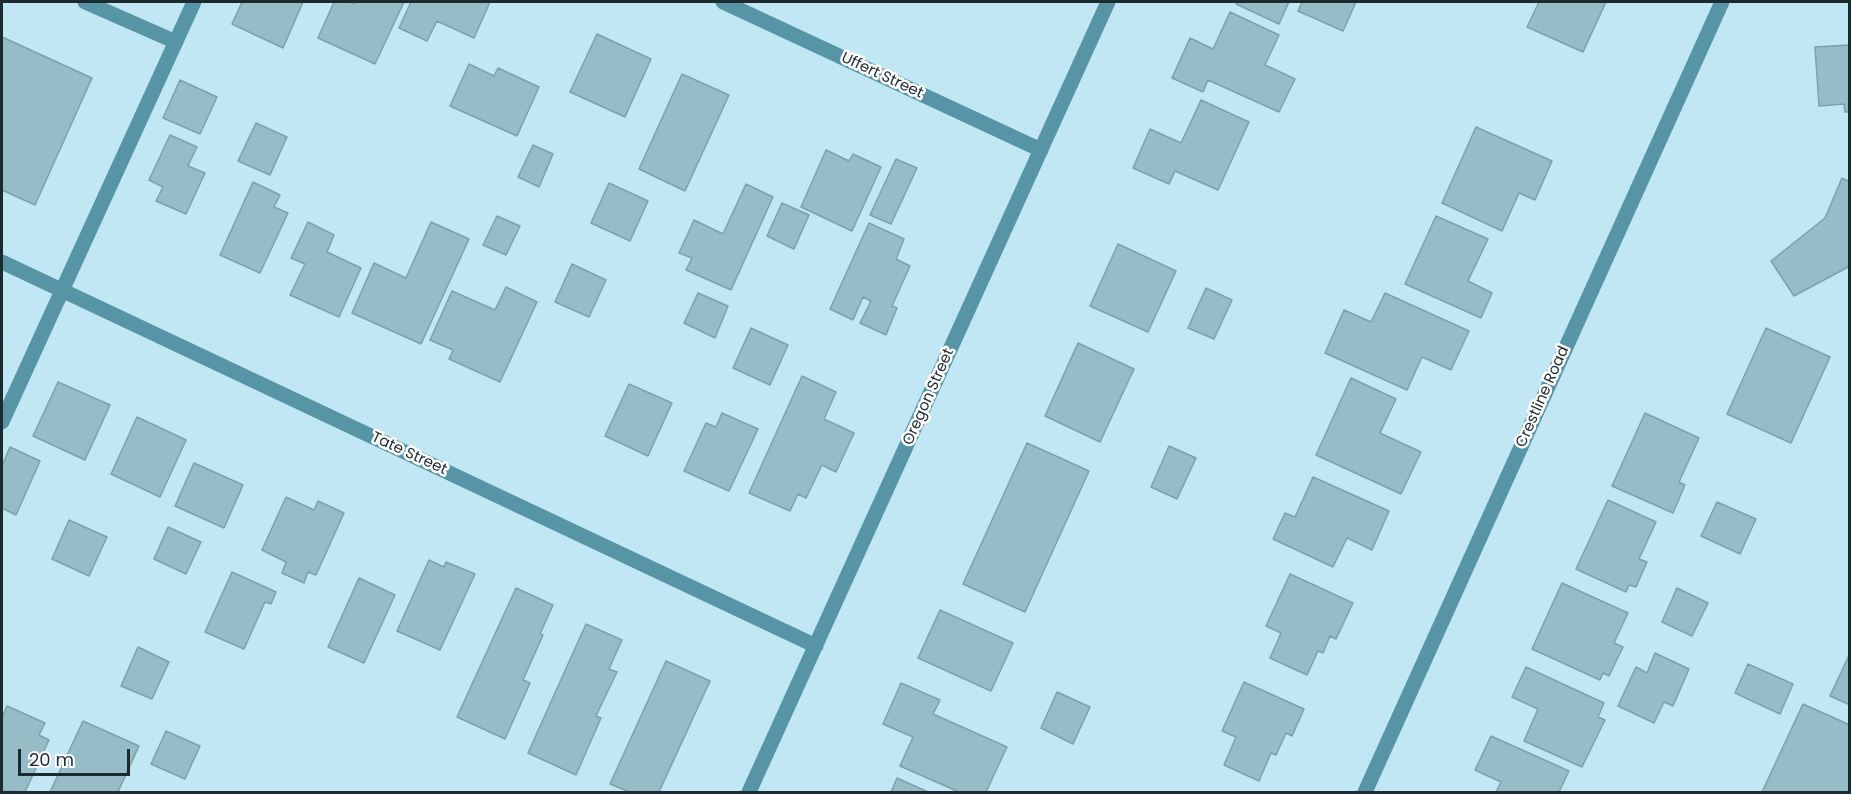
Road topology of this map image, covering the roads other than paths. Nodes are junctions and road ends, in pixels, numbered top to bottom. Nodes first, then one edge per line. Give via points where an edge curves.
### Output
1 (85, 2) edge
2 (194, 2) edge
3 (723, 2) edge
4 (1108, 2) edge
5 (1722, 2) edge
6 (176, 42) junction
7 (1041, 150) junction
8 (2, 262) edge
9 (61, 291) junction
10 (2, 422) edge
11 (816, 646) junction
12 (749, 792) edge
13 (1365, 792) edge

1 - 6 street
2 - 6 street
3 - 7 street, Uffert Street
4 - 7 street, Oregon Street
5 - 13 street, Crestline Road
6 - 9 street
7 - 11 street, Oregon Street
8 - 9 street, Tate Street
9 - 10 street
9 - 11 street, Tate Street
11 - 12 street, Oregon Street

